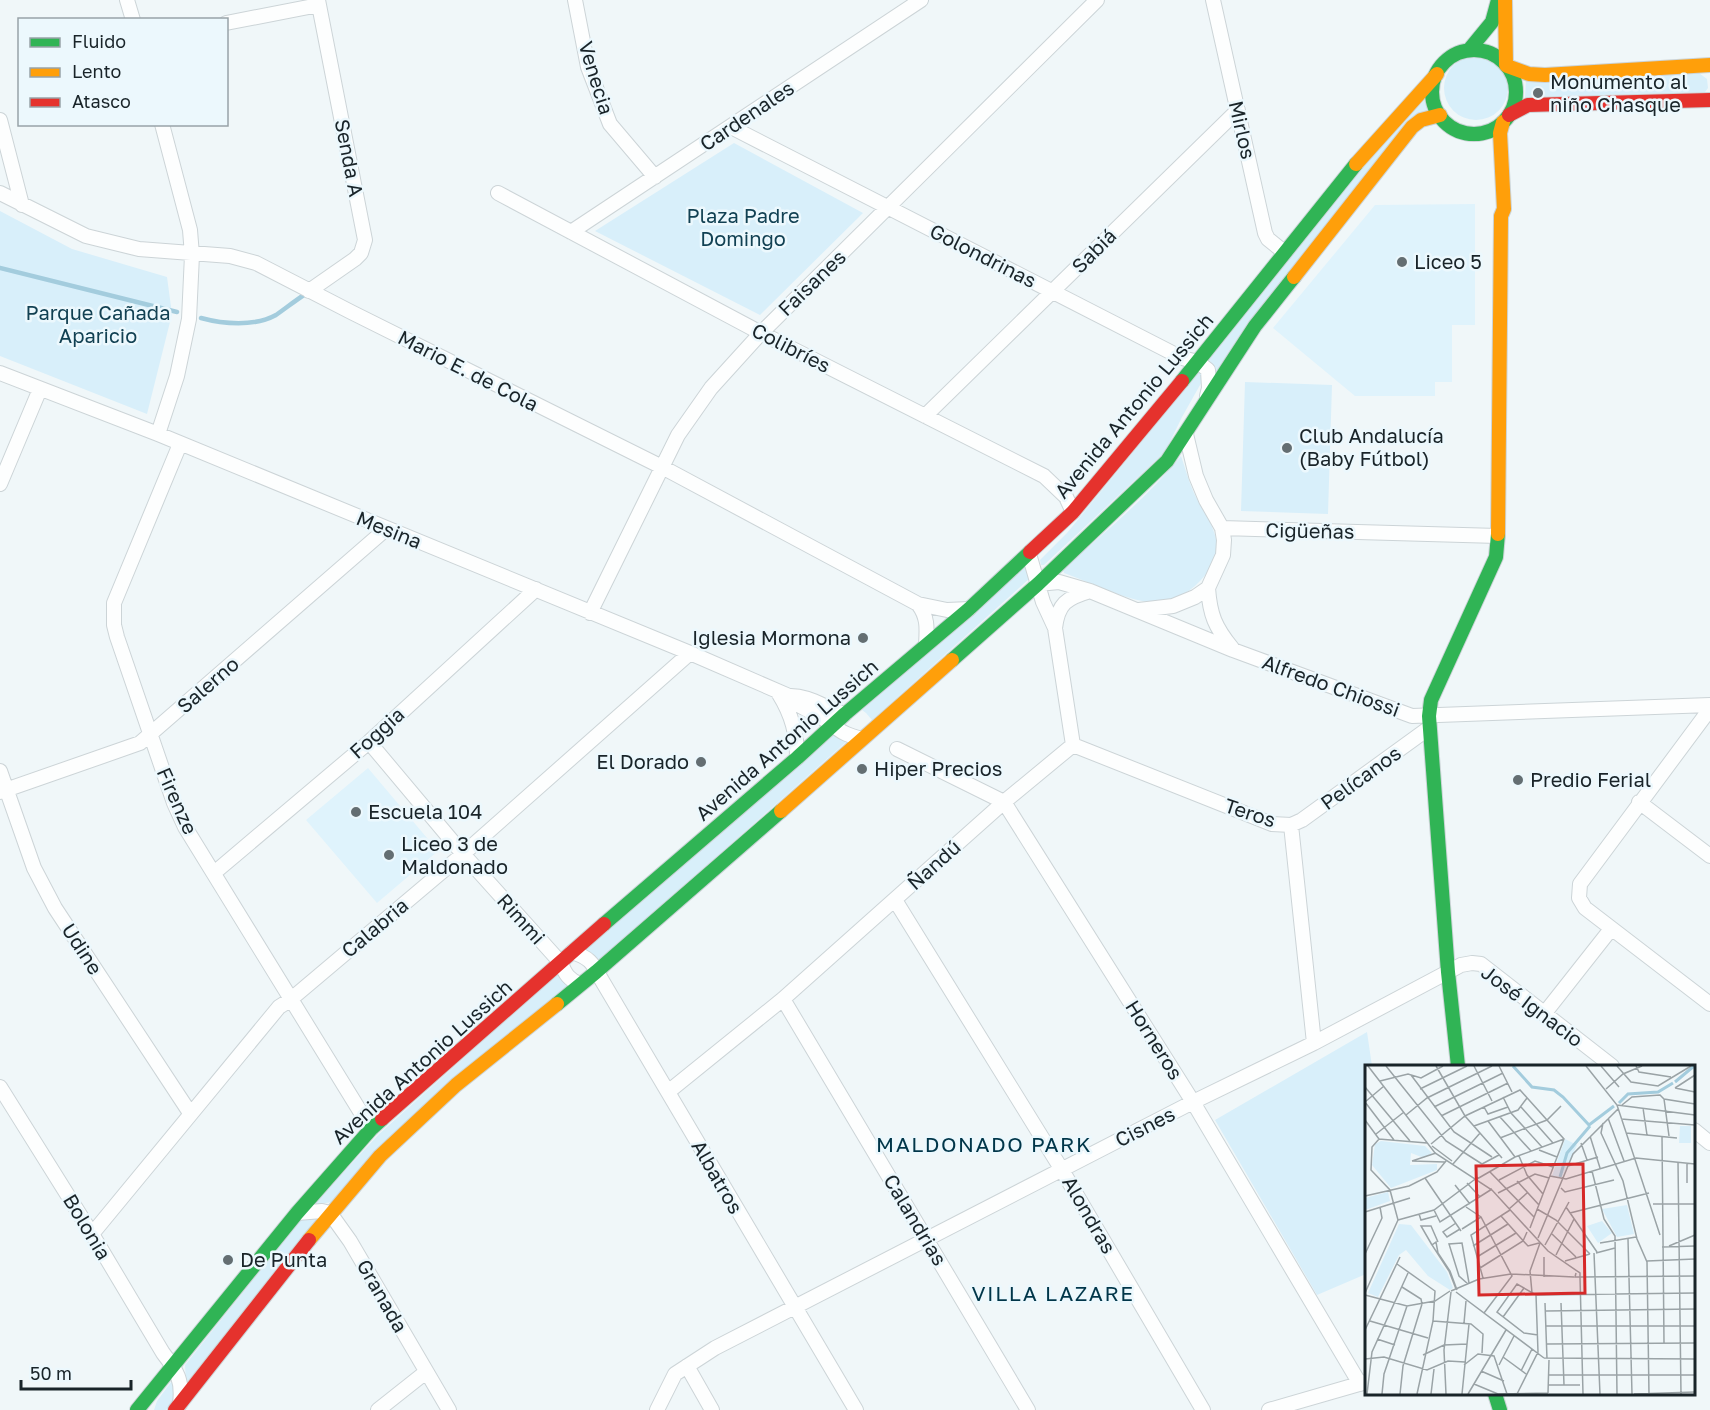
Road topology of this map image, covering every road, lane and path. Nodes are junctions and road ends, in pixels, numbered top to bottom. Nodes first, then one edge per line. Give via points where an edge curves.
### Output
1 (128, 0) edge
2 (575, 0) edge
3 (921, 0) edge
4 (1097, 0) edge
5 (1213, 0) edge
6 (1498, 0) edge
7 (1505, 0) edge
8 (318, 2) edge
9 (132, 18) edge
10 (228, 23) edge
11 (1469, 50) junction
12 (1507, 65) junction
13 (1710, 65) edge
14 (1437, 74) junction
15 (1710, 100) edge
16 (1238, 110) junction
17 (1440, 115) junction
18 (1506, 119) junction
19 (0, 120) edge
20 (163, 126) edge
21 (731, 127) junction
22 (1473, 134) junction
23 (655, 177) junction
24 (0, 193) edge
25 (498, 193) dead end
26 (22, 205) junction
27 (889, 208) junction
28 (1501, 216) junction
29 (571, 232) junction
30 (1284, 252) junction
31 (192, 255) junction
32 (309, 291) junction
33 (1053, 292) junction
34 (761, 333) junction
35 (1198, 362) junction
36 (0, 373) edge
37 (40, 389) junction
38 (1206, 400) junction
39 (925, 416) junction
40 (158, 434) junction
41 (1186, 434) junction
42 (180, 444) junction
43 (662, 467) junction
44 (0, 484) edge
45 (1073, 512) junction
46 (1222, 528) junction
47 (386, 529) junction
48 (1498, 536) junction
49 (1029, 554) junction
50 (1038, 584) junction
51 (1208, 588) junction
52 (536, 589) junction
53 (1090, 591) junction
54 (918, 604) junction
55 (969, 609) junction
56 (1134, 610) junction
57 (590, 613) junction
58 (1055, 628) junction
59 (926, 645) junction
60 (1233, 650) junction
61 (690, 653) junction
62 (783, 693) junction
63 (1710, 707) edge
64 (845, 714) junction
65 (1429, 722) junction
66 (833, 724) junction
67 (150, 736) junction
68 (862, 739) junction
69 (369, 742) junction
70 (1073, 745) junction
71 (897, 749) dead end
72 (797, 758) junction
73 (0, 771) edge
74 (3, 791) edge
75 (1004, 802) junction
76 (1639, 802) junction
77 (1291, 825) junction
78 (463, 854) junction
79 (1710, 856) edge
80 (214, 873) junction
81 (895, 900) junction
82 (1611, 929) junction
83 (572, 952) junction
84 (561, 963) junction
85 (596, 972) junction
86 (1448, 972) junction
87 (580, 984) junction
88 (783, 999) junction
89 (290, 1000) junction
90 (1710, 1004) edge
91 (1544, 1014) junction
92 (1314, 1043) junction
93 (1458, 1065) edge
94 (1611, 1065) edge
95 (0, 1087) edge
96 (668, 1092) junction
97 (1193, 1102) junction
98 (190, 1113) junction
99 (371, 1129) junction
100 (1695, 1131) edge
101 (1710, 1143) edge
102 (1062, 1170) junction
103 (297, 1213) junction
104 (330, 1213) junction
105 (92, 1234) junction
106 (927, 1239) junction
107 (794, 1308) junction
108 (173, 1366) junction
109 (687, 1366) junction
110 (426, 1372) junction
111 (1363, 1383) edge
112 (150, 1394) junction
113 (1495, 1395) edge
114 (177, 1407) edge
115 (137, 1410) edge
116 (151, 1410) edge
117 (378, 1410) edge
118 (449, 1410) edge
119 (657, 1410) edge
120 (712, 1410) edge
121 (856, 1410) edge
122 (1028, 1410) edge
123 (1203, 1410) edge
124 (1269, 1410) edge
125 (1500, 1410) edge

1 - 9 street
2 - 23 street, Venecia via 588,66 610,124
3 - 21 street, Cardenales
4 - 27 street, Faisanes
5 - 16 street, Mirlos
6 - 11 main road via 1492,22
7 - 12 main road
8 - 10 street
8 - 32 street, Senda A via 365,240 355,259
11 - 12 main road via 1493,54
11 - 14 main road via 1444,62
12 - 13 main road via 1529,74 1545,75
12 - 18 main road via 1516,84 1516,96
14 - 17 main road via 1434,102
14 - 30 main road, Avenida Antonio Lussich via 1376,140
15 - 18 main road via 1528,105
16 - 30 street, Mirlos via 1265,232
16 - 33 street, Sabiá
17 - 22 main road via 1454,128
17 - 38 main road, Avenida Antonio Lussich via 1421,120 1404,136 1255,326
18 - 22 main road via 1484,133
18 - 28 main road via 1500,133 1504,209
19 - 26 street
20 - 31 street via 190,230
21 - 23 street, Cardenales
21 - 27 street, Golondrinas
22 - 28 main road via 1484,141 1490,152
23 - 29 street, Cardenales
24 - 26 street, Mario E. de Cola
25 - 29 street, Colibríes
26 - 31 street, Mario E. de Cola via 86,236 139,249
27 - 33 street, Golondrinas
27 - 34 street, Faisanes
28 - 48 main road
29 - 34 street, Colibríes
30 - 35 main road, Avenida Antonio Lussich
31 - 32 street, Mario E. de Cola via 230,256 256,262
31 - 40 street via 189,320 177,376
32 - 43 street, Mario E. de Cola
33 - 35 street, Golondrinas via 1182,358
33 - 39 street, Sabiá
34 - 39 street, Colibríes
34 - 43 street, Faisanes via 696,407
35 - 38 street via 1208,370
35 - 45 main road, Avenida Antonio Lussich
36 - 37 street, Mesina
37 - 40 street, Mesina
37 - 44 street
38 - 41 main road, Avenida Antonio Lussich
39 - 45 street, Colibríes via 1044,476 1066,497
40 - 42 street, Mesina
41 - 46 street via 1196,476
41 - 50 main road, Avenida Antonio Lussich via 1167,461
42 - 47 street, Mesina
42 - 67 street, Firenze via 114,603 117,637
43 - 54 street, Mario E. de Cola
43 - 57 street, Faisanes
45 - 49 main road, Avenida Antonio Lussich
46 - 48 street, Cigüeñas
46 - 51 street via 1223,555
47 - 52 street, Mesina
47 - 67 street, Salerno
48 - 65 main road via 1496,557 1431,700
49 - 50 street
49 - 55 main road, Avenida Antonio Lussich
50 - 53 street, Alfredo Chiossi via 1059,582
50 - 58 street
50 - 68 main road, Avenida Antonio Lussich
51 - 56 street via 1173,606
51 - 60 street via 1210,610 1219,632
52 - 57 street, Mesina
52 - 69 street, Foggia
53 - 56 street, Alfredo Chiossi
53 - 58 street via 1062,605
54 - 55 street, Mario E. de Cola via 947,610
54 - 59 street via 927,622
55 - 59 main road, Avenida Antonio Lussich
56 - 60 street, Alfredo Chiossi
57 - 61 street, Mesina
58 - 70 street
59 - 64 main road, Avenida Antonio Lussich
60 - 65 street, Alfredo Chiossi
61 - 62 street, Mesina
61 - 78 street, Calabria
62 - 64 street, Mesina via 799,695
62 - 66 street, Mesina
62 - 72 street via 793,723
63 - 65 street, Alfredo Chiossi
63 - 76 street
64 - 66 main road, Avenida Antonio Lussich
65 - 77 street, Pelícanos
65 - 86 main road
66 - 68 street, Mesina
66 - 72 main road, Avenida Antonio Lussich
67 - 74 street, Salerno via 140,744
67 - 80 street, Firenze via 182,819
68 - 85 main road, Avenida Antonio Lussich
69 - 78 street, Rimmi
69 - 80 street, Foggia
70 - 75 street, Ñandú
70 - 77 street, Teros via 1272,824
71 - 75 street
72 - 83 main road, Avenida Antonio Lussich
73 - 74 street, Udine
74 - 98 street, Udine via 55,908
75 - 81 street, Ñandú
75 - 97 street, Horneros
76 - 79 street
76 - 82 street via 1580,884 1579,898 1585,909
77 - 92 street, Teros
78 - 84 street, Rimmi
78 - 89 street, Calabria
80 - 89 street, Firenze
81 - 88 street, Ñandú
81 - 102 street, Alondras
82 - 90 street
82 - 91 street
83 - 84 main road, Avenida Antonio Lussich
83 - 85 street, Albatros via 586,957
84 - 87 street, Rimmi via 564,973
84 - 99 main road, Avenida Antonio Lussich
85 - 87 main road, Avenida Antonio Lussich
85 - 96 street, Albatros
86 - 91 street, José Ignacio via 1461,965 1481,964
86 - 92 street, Cisnes
86 - 93 main road
87 - 104 main road, Avenida Antonio Lussich via 456,1085 380,1156
88 - 96 street, Ñandú
88 - 106 street, Calandrias
89 - 98 street, Calabria via 279,1007
89 - 99 street, Firenze
91 - 94 street, José Ignacio
92 - 97 street, Cisnes
95 - 105 street, Bolonia
96 - 107 street, Albatros
97 - 102 street, Cisnes
97 - 111 street, Horneros
98 - 105 street, Calabria
99 - 103 main road, Avenida Antonio Lussich
100 - 101 street
102 - 106 street, Cisnes
102 - 123 street, Alondras
103 - 104 street
103 - 108 main road, Avenida Antonio Lussich
104 - 110 street, Granada via 350,1240
104 - 114 main road, Avenida Antonio Lussich
105 - 108 street, Bolonia
106 - 107 street, Cisnes
106 - 122 street, Calandrias
107 - 109 street, Cisnes
107 - 121 street, Albatros
108 - 112 main road, Avenida Antonio Lussich
108 - 114 street, Bolonia via 180,1378
109 - 119 street, Cisnes via 675,1374
109 - 120 street
110 - 117 street
110 - 118 street, Granada
111 - 124 street
112 - 115 main road, Avenida Antonio Lussich
112 - 116 street
113 - 125 main road

